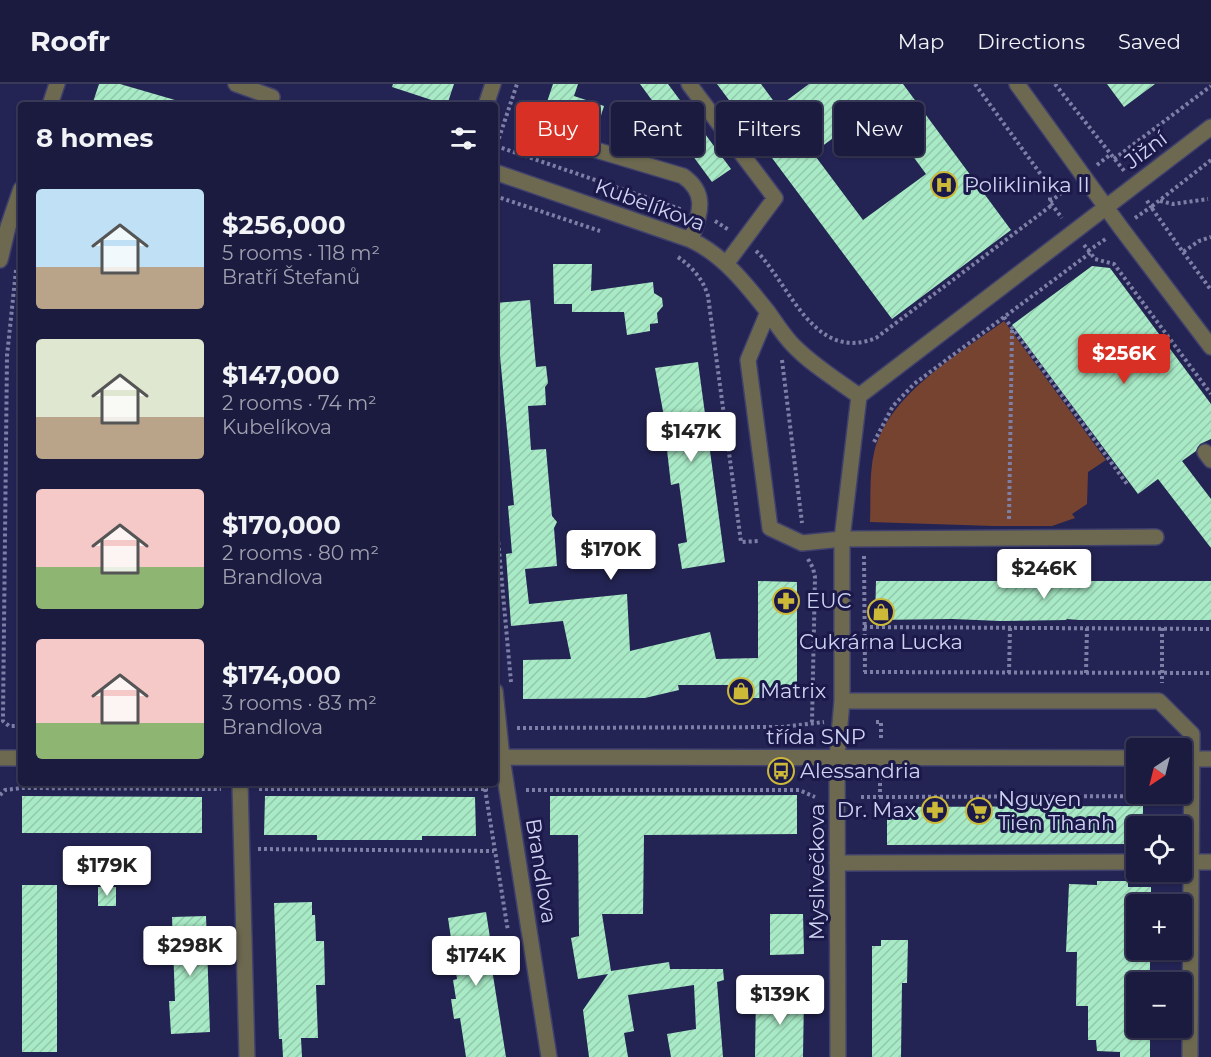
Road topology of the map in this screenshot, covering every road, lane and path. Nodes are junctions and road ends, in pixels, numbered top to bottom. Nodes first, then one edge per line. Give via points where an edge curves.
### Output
1 (57, 84) edge
2 (236, 84) edge
3 (493, 84) edge
4 (517, 84) edge
5 (689, 84) edge
6 (975, 84) edge
7 (1017, 84) edge
8 (1055, 84) edge
9 (1211, 86) edge
10 (272, 97) dead end
11 (51, 102) edge
12 (487, 102) edge
13 (1211, 127) edge
14 (498, 142) edge
15 (498, 149) edge
16 (599, 151) edge
17 (1114, 159) junction
18 (1211, 160) edge
19 (498, 173) edge
20 (1076, 180) dead end
21 (1135, 185) junction
22 (498, 197) edge
23 (18, 198) edge
24 (1208, 199) dead end
25 (1160, 201) junction
26 (1051, 203) junction
27 (1107, 207) junction
28 (1151, 207) junction
29 (699, 215) junction
30 (1121, 228) junction
31 (1073, 232) junction
32 (608, 234) dead end
33 (1211, 237) edge
34 (691, 240) junction
35 (743, 241) junction
36 (1089, 252) junction
37 (1183, 252) junction
38 (676, 256) dead end
39 (0, 260) edge
40 (726, 264) junction
41 (17, 265) dead end
42 (1211, 290) edge
43 (768, 312) junction
44 (1004, 317) junction
45 (1012, 328) junction
46 (1211, 347) edge
47 (1211, 394) edge
48 (859, 396) junction
49 (873, 445) dead end
50 (1127, 484) dead end
51 (1156, 537) dead end
52 (842, 538) junction
53 (864, 538) junction
54 (1009, 538) junction
55 (498, 539) edge
56 (762, 541) dead end
57 (842, 627) junction
58 (864, 627) junction
59 (1010, 628) junction
60 (1087, 628) junction
61 (1162, 628) junction
62 (1211, 629) edge
63 (865, 672) junction
64 (842, 673) junction
65 (1009, 673) junction
66 (1086, 673) junction
67 (1162, 673) junction
68 (1211, 673) edge
69 (1162, 689) dead end
70 (512, 693) dead end
71 (842, 701) junction
72 (2, 717) edge
73 (812, 722) dead end
74 (881, 722) dead end
75 (18, 726) edge
76 (516, 728) dead end
77 (1191, 738) edge
78 (880, 749) dead end
79 (0, 758) edge
80 (18, 758) edge
81 (498, 758) edge
82 (837, 758) junction
83 (1126, 759) edge
84 (1192, 759) edge
85 (1211, 759) edge
86 (880, 770) dead end
87 (19, 786) edge
88 (240, 786) edge
89 (485, 789) junction
90 (507, 789) junction
91 (0, 795) edge
92 (1126, 796) edge
93 (815, 797) dead end
94 (861, 797) dead end
95 (880, 797) junction
96 (257, 849) dead end
97 (494, 851) junction
98 (1126, 862) edge
99 (1192, 862) edge
100 (1211, 862) edge
101 (837, 863) junction
102 (1186, 882) edge
103 (509, 942) dead end
104 (247, 1057) edge
105 (549, 1057) edge
106 (838, 1057) edge
107 (1190, 1057) edge

1 - 11 street
2 - 10 street
3 - 12 street
4 - 14 path
5 - 35 street via 775,198
6 - 26 path via 1050,187
7 - 27 street
8 - 17 path
9 - 17 path
13 - 21 street, Jižní
15 - 29 path
16 - 29 street via 683,176 701,201
17 - 21 path
18 - 25 path
19 - 34 street, Kubelíkova
20 - 26 path
21 - 27 street, Jižní
21 - 28 path
22 - 32 path
23 - 39 street
24 - 25 path via 1173,204
25 - 28 path
26 - 31 path
26 - 35 path via 865,343 832,339 816,328 760,255
27 - 30 street
27 - 31 street
28 - 30 path
28 - 37 path
29 - 34 street
29 - 35 path
30 - 36 path
30 - 46 street
31 - 36 path
31 - 48 street
33 - 37 path
34 - 40 street, Kubelíkova
35 - 40 street
36 - 44 path
36 - 47 path via 1095,260 1114,264
37 - 42 path
38 - 56 path via 689,265 708,296 741,542
40 - 43 street, Kubelíkova
41 - 72 path via 7,356
43 - 48 street, Kubelíkova via 793,345
43 - 52 street via 748,360 770,528 802,543
44 - 45 path
44 - 49 path via 904,393 884,420
45 - 50 path
45 - 54 path
48 - 52 street
51 - 54 street
52 - 53 street
52 - 57 street
53 - 54 street
53 - 58 path
55 - 70 path
57 - 58 path
57 - 64 street
58 - 59 path
58 - 63 path
59 - 60 path
59 - 65 path
60 - 61 path
60 - 66 path
61 - 62 path
61 - 67 path
63 - 64 path
63 - 65 path
64 - 71 street
65 - 66 path
66 - 67 path
67 - 68 path
67 - 69 path
71 - 77 street via 1159,701 1192,734
71 - 82 street
72 - 75 path via 9,726
73 - 76 path via 782,727
74 - 78 path
79 - 80 street
81 - 82 street, třída SNP
81 - 90 street, Brandlova
82 - 83 street, třída SNP
82 - 101 street, Myslivečkova
84 - 85 street
86 - 95 path
87 - 91 path
88 - 89 path
88 - 104 street
89 - 90 path
89 - 97 path
90 - 93 path via 799,790
90 - 105 street, Brandlova
92 - 95 path
94 - 95 path
96 - 97 path
97 - 103 path
98 - 101 street
99 - 100 street
101 - 106 street, Myslivečkova
102 - 107 street

